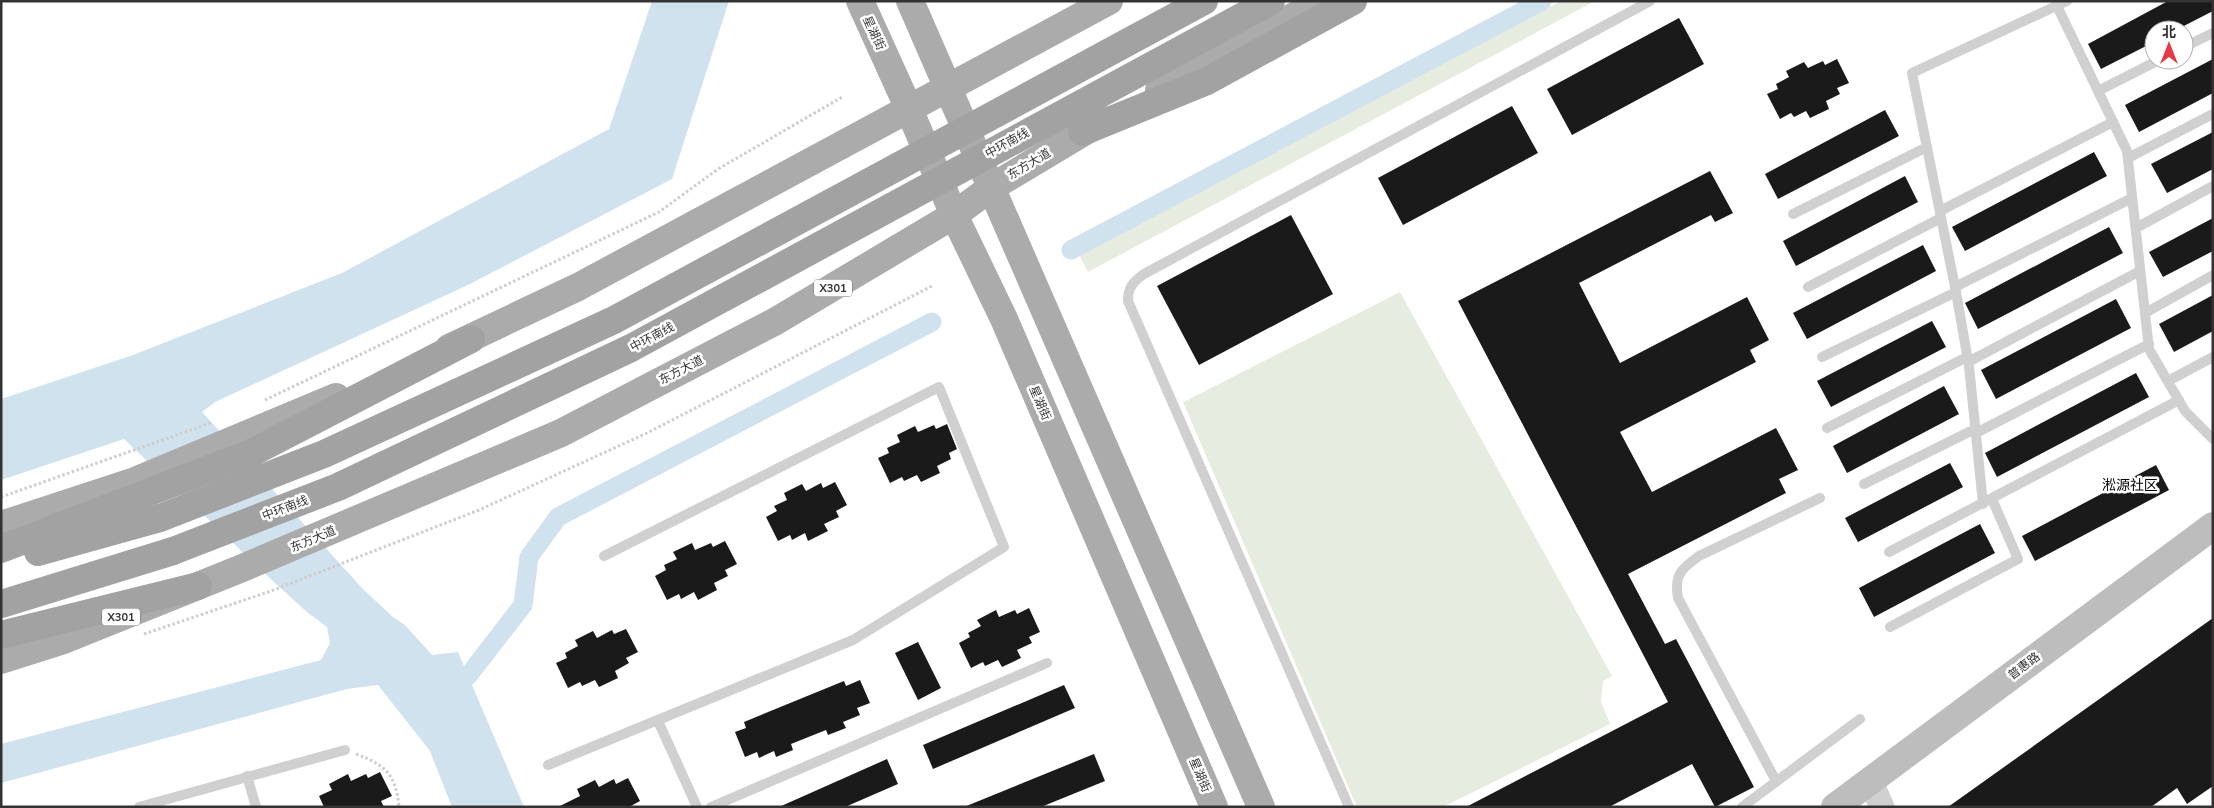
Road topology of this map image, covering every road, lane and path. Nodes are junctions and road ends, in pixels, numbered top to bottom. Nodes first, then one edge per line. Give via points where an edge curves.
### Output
1 (860, 1) edge
2 (910, 1) edge
3 (1109, 1) edge
4 (1204, 1) edge
5 (1271, 1) edge
6 (1322, 1) edge
7 (1353, 1) edge
8 (1650, 1) edge
9 (2067, 1) edge
10 (2057, 6) junction
11 (2213, 33) edge
12 (2194, 43) edge
13 (2144, 68) edge
14 (948, 86) junction
15 (2098, 91) junction
16 (844, 96) dead end
17 (909, 109) junction
18 (2213, 114) edge
19 (2112, 122) junction
20 (1082, 132) junction
21 (1927, 147) junction
22 (2128, 158) junction
23 (2213, 186) edge
24 (992, 187) junction
25 (2132, 198) junction
26 (1793, 214) dead end
27 (1941, 214) junction
28 (954, 215) junction
29 (2136, 228) junction
30 (2140, 272) junction
31 (2213, 275) edge
32 (932, 286) dead end
33 (1808, 287) dead end
34 (1956, 290) junction
35 (2145, 313) junction
36 (471, 339) junction
37 (2149, 344) junction
38 (1822, 356) dead end
39 (2213, 357) edge
40 (1967, 359) junction
41 (2168, 381) junction
42 (2179, 400) junction
43 (262, 401) dead end
44 (217, 420) dead end
45 (1827, 428) dead end
46 (1975, 431) junction
47 (2213, 439) edge
48 (1864, 484) dead end
49 (1, 497) edge
50 (1820, 498) dead end
51 (1987, 502) junction
52 (1, 525) edge
53 (2213, 526) edge
54 (1, 549) edge
55 (1889, 552) dead end
56 (604, 556) dead end
57 (1, 562) edge
58 (198, 586) junction
59 (1, 604) edge
60 (1890, 627) dead end
61 (1, 635) edge
62 (135, 637) dead end
63 (1, 660) edge
64 (1047, 663) dead end
65 (1860, 719) dead end
66 (658, 722) junction
67 (345, 750) joint
68 (548, 765) dead end
69 (247, 776) junction
70 (1870, 780) junction
71 (1776, 781) junction
72 (139, 807) edge
73 (256, 807) edge
74 (399, 807) edge
75 (697, 807) edge
76 (710, 807) edge
77 (1214, 807) edge
78 (1261, 807) edge
79 (1349, 807) edge
80 (1742, 807) edge
81 (1835, 807) edge
82 (1882, 807) edge

1 - 17 main road, 星湖街
2 - 14 main road
3 - 14 main road
4 - 57 highway, bridge via 614,320 324,454 160,518
5 - 59 highway, 中环南线, bridge via 631,348 338,487 173,551
6 - 20 main road, 东方大道 / X301
7 - 20 highway via 1207,82
8 - 79 lane via 1144,274 1128,290 1132,310
9 - 10 lane
10 - 15 lane
10 - 21 lane via 1912,73
11 - 12 lane
13 - 15 lane
14 - 17 main road
14 - 24 main road
15 - 19 lane
16 - 43 path via 718,169 659,212
17 - 28 main road, 星湖街
17 - 36 main road via 578,287
18 - 22 lane
19 - 22 lane
19 - 27 lane
20 - 24 main road, 东方大道 / X301
21 - 26 lane
21 - 27 lane
22 - 25 lane
23 - 29 lane
24 - 28 main road, 东方大道 / X301
24 - 78 main road
25 - 29 lane
25 - 34 lane
27 - 33 lane
27 - 34 lane
28 - 58 main road, 东方大道 / X301 via 776,321 561,433
28 - 77 main road, 星湖街 via 1004,319
29 - 30 lane
30 - 35 lane
30 - 40 lane
31 - 35 lane
32 - 62 path via 647,433 479,510 271,591
34 - 38 lane
34 - 40 lane
35 - 37 lane
36 - 52 main road via 135,481
36 - 54 highway via 251,453
37 - 41 lane
37 - 46 lane
39 - 41 lane
40 - 45 lane
40 - 46 lane
41 - 42 lane
42 - 47 lane via 2185,411
42 - 51 lane
44 - 49 path
46 - 48 lane
46 - 51 lane
50 - 71 lane via 1699,556 1678,574 1676,586 1678,598
51 - 55 lane
51 - 60 lane via 2018,559
53 - 70 main road, 普惠路
56 - 66 lane via 939,387 1004,547 853,640
58 - 61 highway
58 - 63 main road, 东方大道 / X301 via 62,641
64 - 76 lane
65 - 71 lane
66 - 68 lane
66 - 75 lane
67 - 69 lane
67 - 74 path via 377,762 397,788
69 - 72 lane
69 - 73 lane
70 - 81 main road, 普惠路
70 - 82 street
71 - 80 lane

